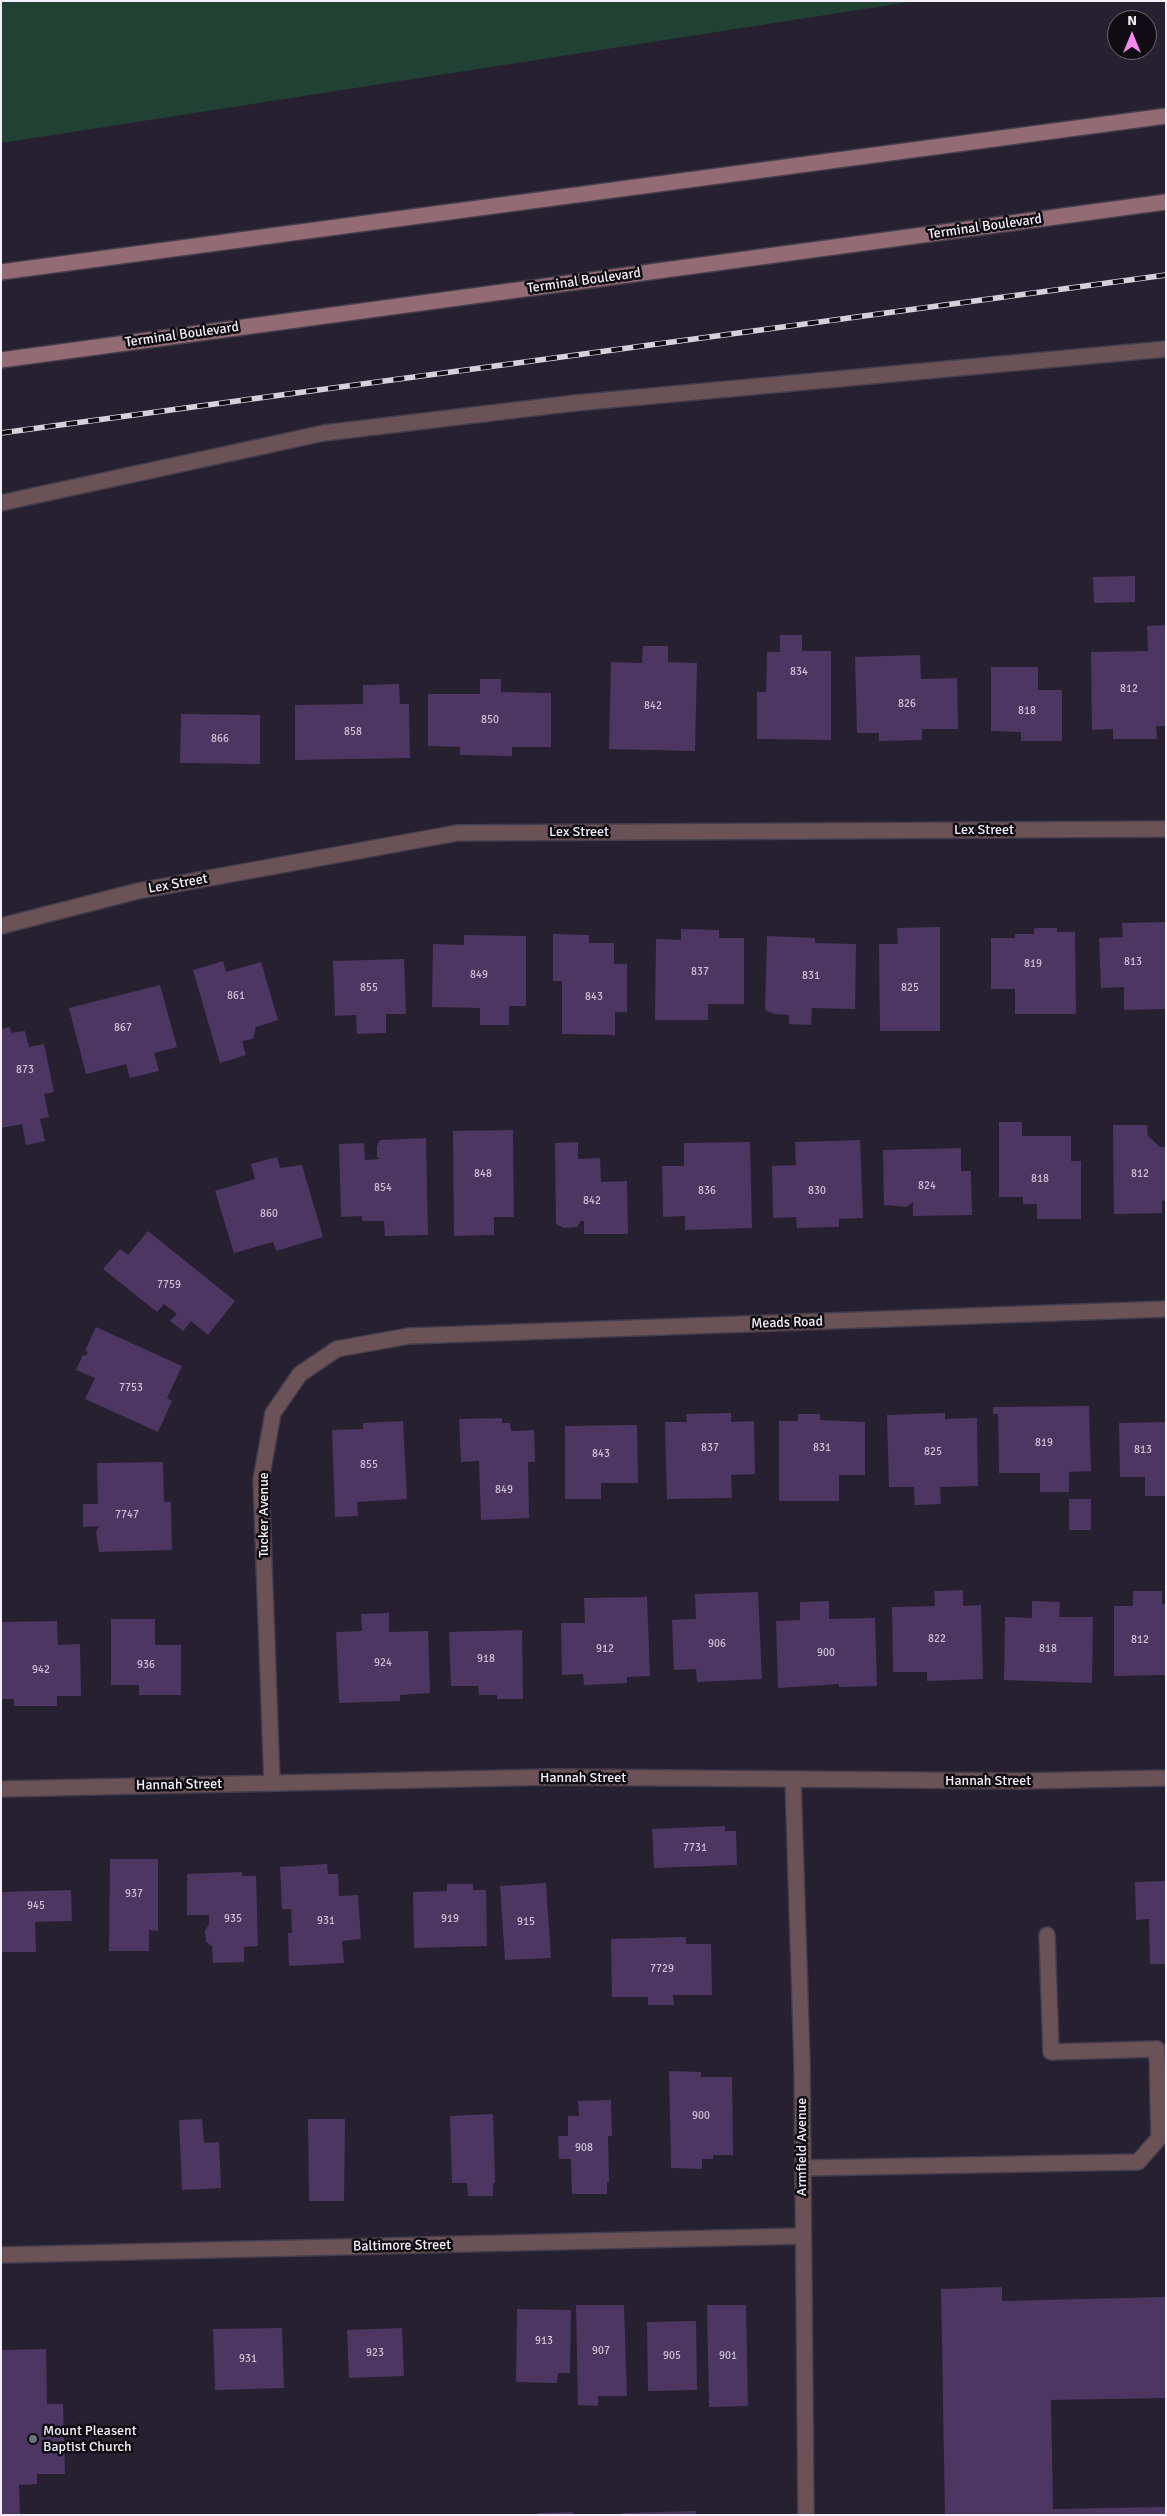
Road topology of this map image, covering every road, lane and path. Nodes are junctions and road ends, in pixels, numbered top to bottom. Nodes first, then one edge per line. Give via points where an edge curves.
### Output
1 (1166, 116) edge
2 (1166, 202) edge
3 (1, 272) edge
4 (1166, 349) edge
5 (1, 360) edge
6 (1, 503) edge
7 (1166, 829) edge
8 (1, 926) edge
9 (1166, 1309) edge
10 (409, 1336) joint
11 (1166, 1778) edge
12 (794, 1779) junction
13 (272, 1783) junction
14 (1, 1789) edge
15 (1047, 1935) dead end
16 (802, 2168) junction
17 (803, 2236) junction
18 (1, 2255) edge
19 (806, 2515) edge

1 - 3 main road
2 - 5 main road, Terminal Boulevard
4 - 6 street via 575,403 324,433
7 - 8 street, Lex Street via 458,833 138,891
9 - 10 street, Meads Road
10 - 13 street, Tucker Avenue via 337,1350 300,1374 273,1413 261,1480
11 - 12 street, Hannah Street via 1022,1781
12 - 13 street, Hannah Street via 555,1777
12 - 16 street, Armfield Avenue
13 - 14 street, Hannah Street
15 - 16 street via 1051,2052 1157,2049 1159,2138 1138,2162
16 - 17 street, Armfield Avenue
17 - 18 street, Baltimore Street
17 - 19 street, Armfield Avenue

